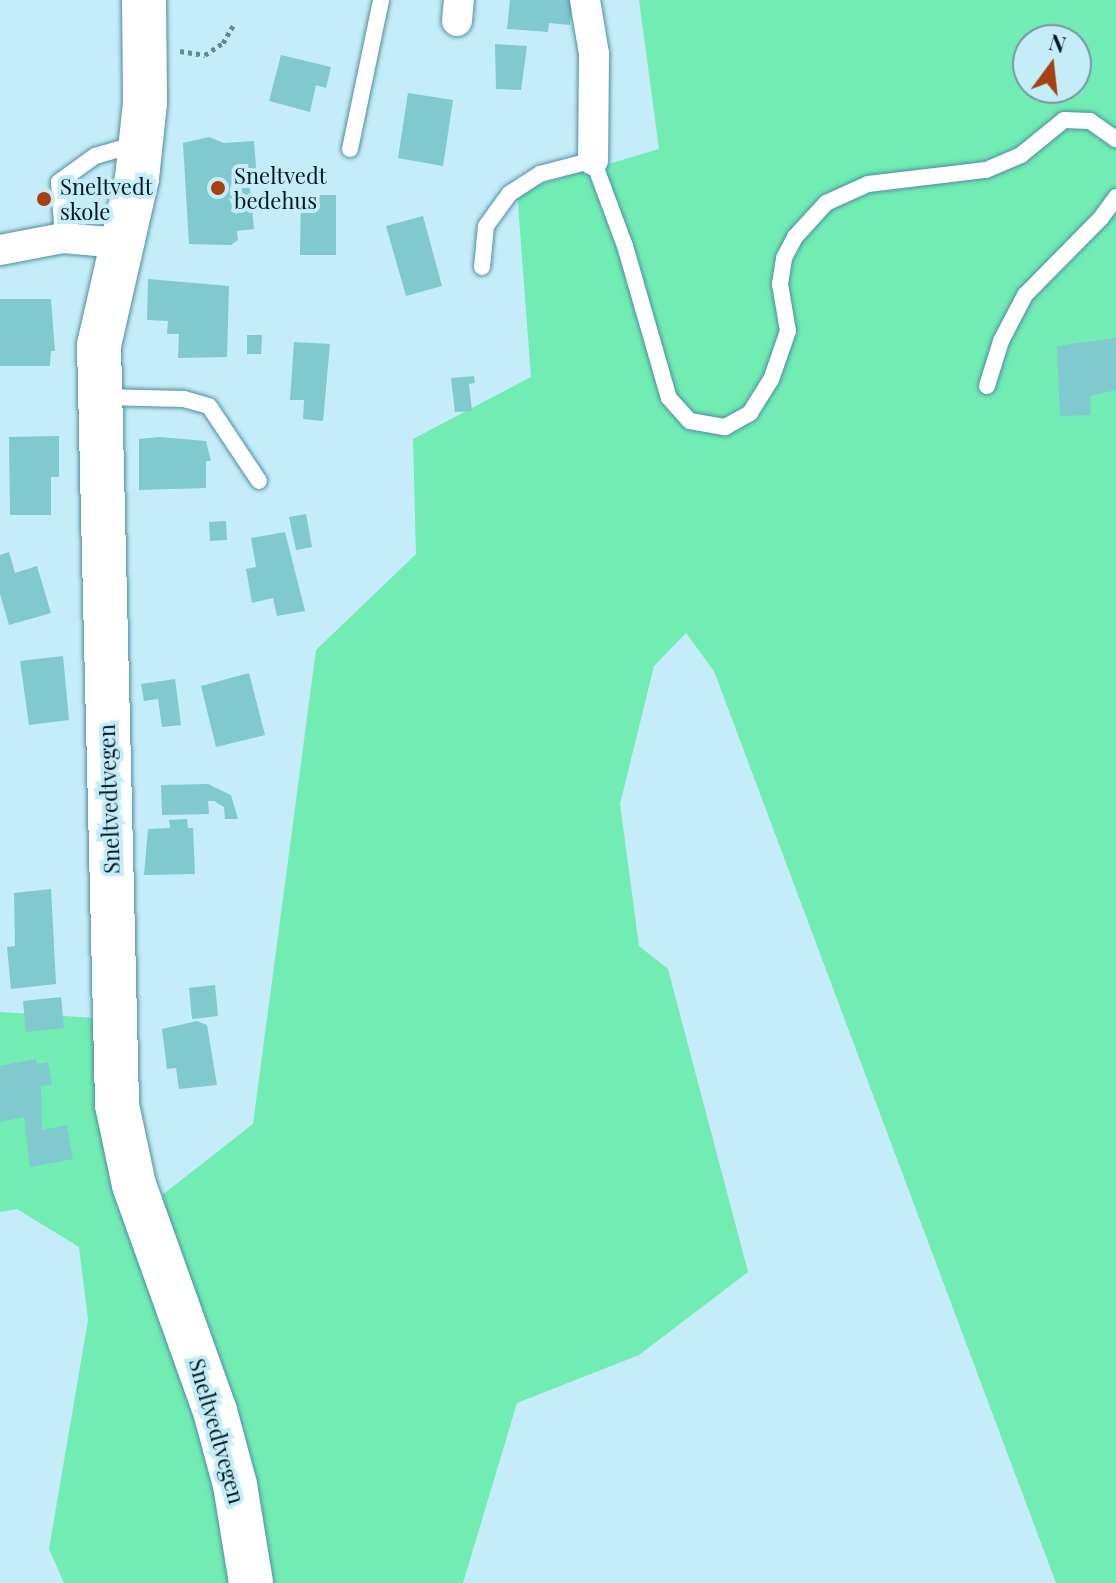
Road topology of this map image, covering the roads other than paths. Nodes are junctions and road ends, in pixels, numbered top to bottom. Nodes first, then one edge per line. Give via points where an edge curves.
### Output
1 (381, 0) edge
2 (585, 0) edge
3 (145, 19) edge
4 (1116, 139) edge
5 (141, 143) junction
6 (350, 149) dead end
7 (593, 160) junction
8 (1116, 197) edge
9 (63, 238) junction
10 (120, 243) junction
11 (0, 250) edge
12 (482, 267) dead end
13 (987, 386) dead end
14 (99, 397) junction
15 (259, 481) dead end
16 (251, 1583) edge

1 - 6 lane
2 - 7 street via 594,54
3 - 5 main road, Sneltvedtvegen
4 - 7 lane via 1090,121 1064,120 1021,155 986,170 868,184 826,203 795,237 784,258 780,284 788,331 771,380 750,413 725,427 690,421 669,398 625,246
5 - 9 lane via 95,156 59,182
5 - 10 main road, Sneltvedtvegen
7 - 12 lane via 540,174 509,194 486,226
8 - 13 lane via 1025,295 1001,341
9 - 10 street
9 - 11 street
10 - 14 main road, Sneltvedtvegen via 102,319
14 - 15 lane via 184,399 209,406
14 - 16 main road, Sneltvedtvegen via 121,1135 215,1411 235,1485

